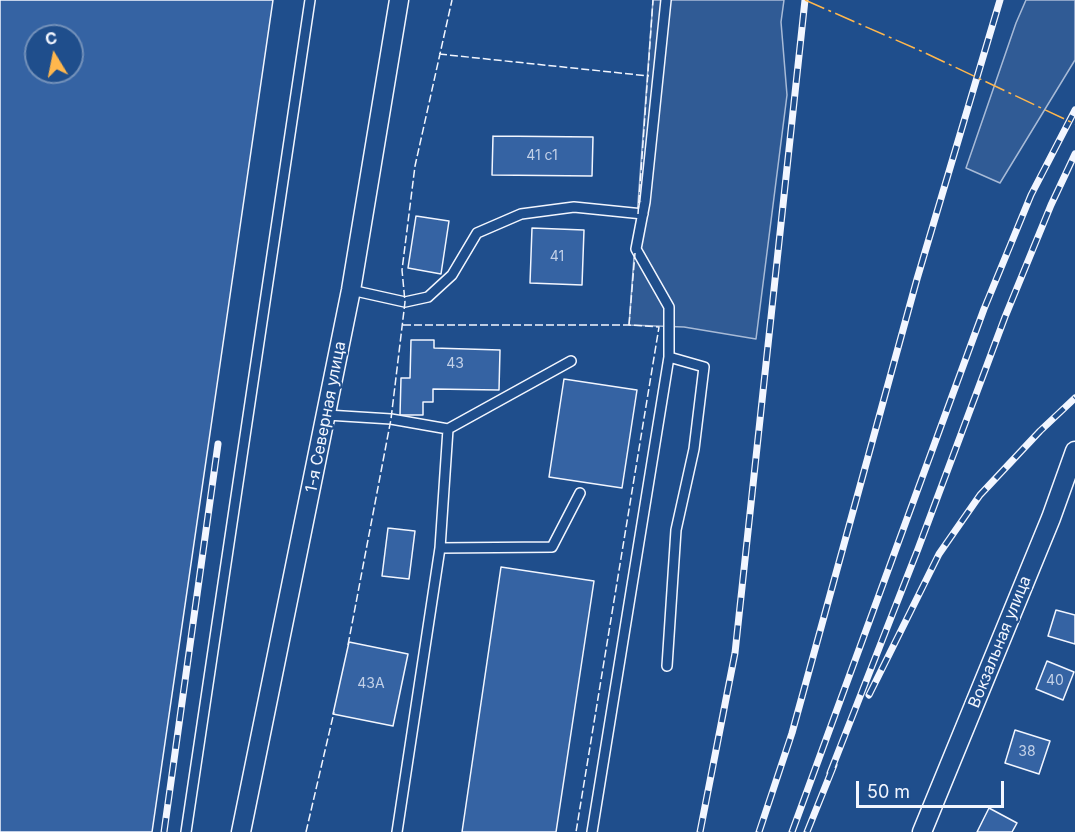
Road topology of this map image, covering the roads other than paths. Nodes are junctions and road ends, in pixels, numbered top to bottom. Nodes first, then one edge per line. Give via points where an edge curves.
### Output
1 (310, 0) edge
2 (399, 0) edge
3 (666, 0) edge
4 (643, 214) junction
5 (351, 290) junction
6 (669, 357) junction
7 (572, 361) dead end
8 (327, 414) junction
9 (448, 429) junction
10 (1075, 451) edge
11 (580, 493) dead end
12 (440, 548) junction
13 (668, 666) dead end
14 (186, 832) edge
15 (241, 832) edge
16 (397, 832) edge
17 (592, 832) edge
18 (922, 832) edge

1 - 14 lane
2 - 5 street, 1-я Северная улица
3 - 4 lane
4 - 5 lane via 574,207 521,213 477,233 452,275 428,297 405,302
4 - 6 lane via 636,249 669,308
5 - 8 street, 1-я Северная улица
6 - 13 lane via 704,367 694,449 676,530
6 - 17 lane
7 - 9 lane
8 - 9 lane via 392,419
8 - 15 street, 1-я Северная улица
9 - 12 lane
10 - 18 street, Вокзальная улица
11 - 12 lane via 552,547
12 - 16 lane

